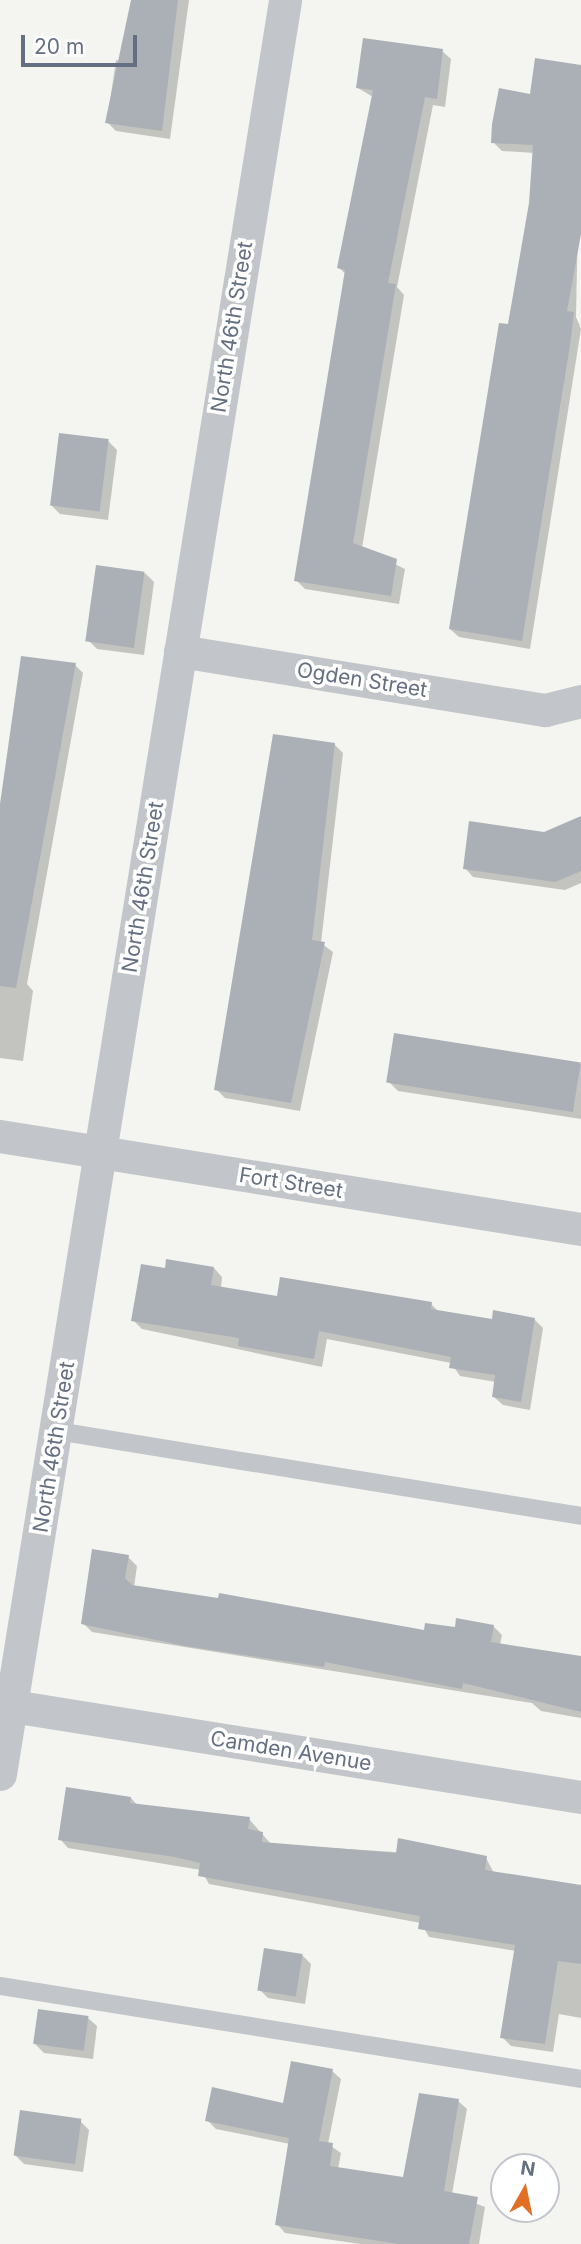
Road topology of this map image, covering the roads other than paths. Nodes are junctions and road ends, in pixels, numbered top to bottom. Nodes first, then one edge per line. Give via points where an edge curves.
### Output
1 (285, 0) edge
2 (180, 651) junction
3 (581, 702) edge
4 (0, 1136) edge
5 (102, 1152) junction
6 (581, 1229) edge
7 (57, 1431) junction
8 (581, 1516) edge
9 (6, 1705) edge
10 (0, 1774) edge
11 (581, 1797) edge
12 (0, 1986) edge
13 (581, 2079) edge

1 - 2 street, North 46th Street
2 - 3 street, Ogden Street via 545,710
2 - 5 street, North 46th Street
4 - 5 street, Fort Street
5 - 6 street, Fort Street
5 - 7 street, North 46th Street
7 - 8 lane
7 - 9 street, North 46th Street
9 - 10 street, North 46th Street
9 - 11 street, Camden Avenue
12 - 13 lane

